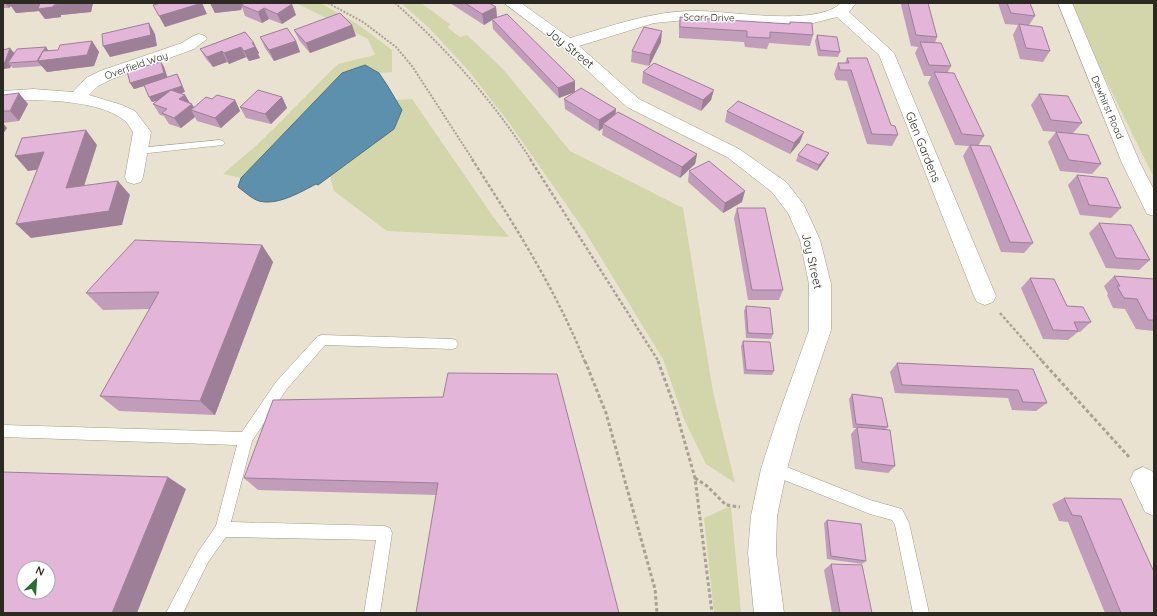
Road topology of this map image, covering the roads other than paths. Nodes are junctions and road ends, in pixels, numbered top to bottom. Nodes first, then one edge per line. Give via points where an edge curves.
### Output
1 (511, 3) edge
2 (1065, 3) edge
3 (845, 8) edge
4 (200, 39) dead end
5 (568, 44) junction
6 (3, 96) edge
7 (77, 98) junction
8 (220, 143) dead end
9 (139, 151) junction
10 (134, 177) dead end
11 (1154, 209) edge
12 (985, 296) road end
13 (452, 344) dead end
14 (3, 431) edge
15 (246, 439) junction
16 (774, 469) junction
17 (1143, 480) road end
18 (1154, 503) edge
19 (222, 529) junction
20 (174, 613) edge
21 (372, 613) edge
22 (769, 613) edge
23 (921, 613) edge

1 - 5 street, Joy Street
2 - 11 street, Dewhirst Road via 1131,163
3 - 5 street, Scarr Drive via 801,22 697,15 653,19
3 - 12 street, Glen Gardens via 886,53
4 - 7 street, Overfield Way via 188,46 106,74 92,82
5 - 16 street, Joy Street via 632,103 734,153 779,187 797,210 810,240 820,284 820,330
6 - 7 street
7 - 9 street via 106,105 130,116 142,132
8 - 9 lane
9 - 10 street
13 - 15 lane via 322,340 281,386
14 - 15 lane
15 - 19 lane
16 - 22 street, Joy Street via 764,516 762,553
16 - 23 lane via 870,507 897,514 902,523
17 - 18 street
19 - 20 lane via 203,557
19 - 21 lane via 385,533

